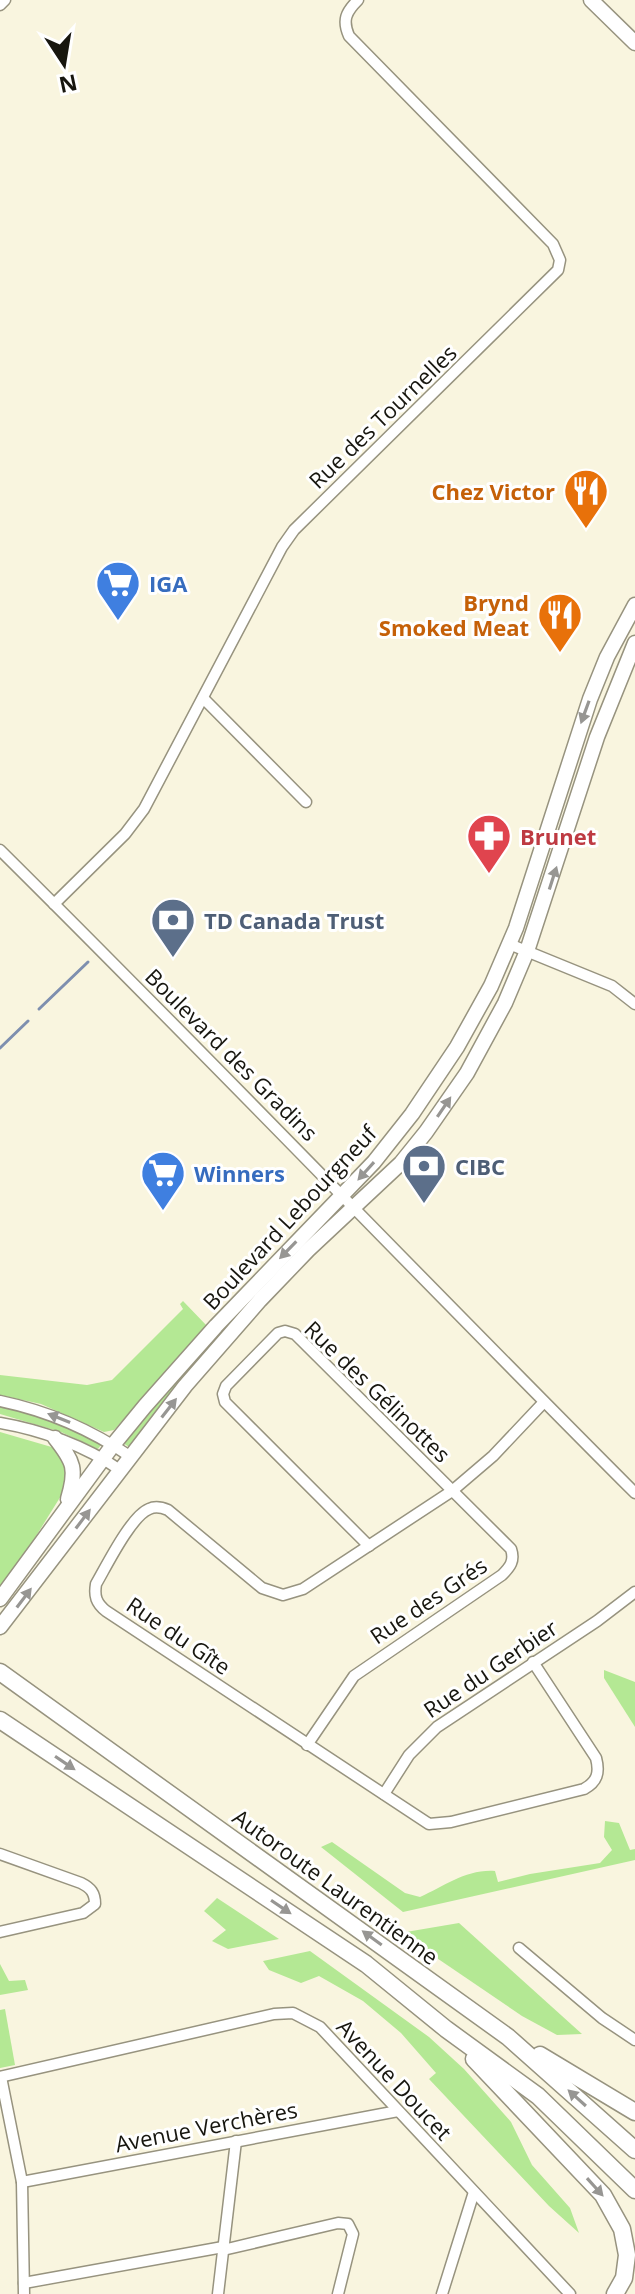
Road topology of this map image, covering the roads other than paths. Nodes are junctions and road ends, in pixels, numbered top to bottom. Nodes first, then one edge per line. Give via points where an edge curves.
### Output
1 (5, 0) edge
2 (358, 0) edge
3 (591, 0) edge
4 (0, 5) edge
5 (635, 43) edge
6 (635, 605) edge
7 (615, 641) junction
8 (634, 646) edge
9 (203, 698) junction
10 (306, 802) dead end
11 (0, 850) edge
12 (54, 904) junction
13 (509, 944) junction
14 (527, 951) junction
15 (635, 1004) edge
16 (343, 1194) junction
17 (356, 1207) junction
18 (0, 1401) edge
19 (544, 1402) junction
20 (0, 1423) edge
21 (55, 1438) junction
22 (113, 1445) junction
23 (131, 1457) junction
24 (103, 1459) junction
25 (120, 1470) junction
26 (452, 1491) junction
27 (635, 1493) edge
28 (65, 1510) junction
29 (369, 1546) junction
30 (635, 1592) edge
31 (0, 1599) edge
32 (0, 1627) edge
33 (0, 1658) edge
34 (533, 1662) junction
35 (0, 1672) edge
36 (44, 1702) junction
37 (0, 1720) edge
38 (307, 1745) junction
39 (384, 1794) junction
40 (0, 1854) edge
41 (0, 1932) edge
42 (519, 1948) dead end
43 (446, 2029) junction
44 (508, 2037) junction
45 (635, 2040) edge
46 (1, 2077) edge
47 (398, 2111) junction
48 (635, 2112) edge
49 (236, 2141) junction
50 (635, 2150) edge
51 (22, 2182) junction
52 (635, 2190) edge
53 (474, 2192) junction
54 (223, 2249) junction
55 (24, 2288) edge
56 (218, 2294) edge
57 (338, 2294) edge
58 (442, 2294) edge
59 (570, 2294) edge
60 (615, 2294) edge

1 - 4 street
2 - 9 street, Rue des Tournelles via 345,19 349,36 553,244 558,270 294,530
3 - 5 main road
6 - 7 main road, Boulevard Lebourgneuf
7 - 8 street
7 -> 13 main road, Boulevard Lebourgneuf via 577,735
14 -> 8 main road, Boulevard Lebourgneuf via 597,737
9 - 10 street
9 - 12 street, Rue des Tournelles via 135,822
11 - 12 street, Boulevard des Gradins
12 - 16 street, Boulevard des Gradins
13 - 14 street
13 -> 16 main road, Boulevard Lebourgneuf via 457,1047 393,1140
14 - 15 street via 612,986
17 -> 14 main road, Boulevard Lebourgneuf via 401,1163 442,1111 485,1041
16 - 17 street, Boulevard des Gradins
16 -> 22 main road, Boulevard Lebourgneuf via 191,1353
17 - 19 street, Boulevard des Gradins
23 -> 17 main road, Boulevard Lebourgneuf via 260,1300
22 -> 18 street via 43,1411
19 - 26 street, Rue du Gîte
19 - 27 street, Boulevard des Gradins
20 - 21 street
21 - 24 street
21 - 28 main road via 73,1467
22 - 23 street
22 - 24 main road, Boulevard Lebourgneuf
23 - 25 main road, Boulevard Lebourgneuf
24 - 25 street
24 - 28 main road, Boulevard Lebourgneuf
32 -> 25 main road, Boulevard Lebourgneuf
26 - 29 street, Rue du Gîte
26 - 29 street, Rue des Gélinottes via 295,1334 278,1333 226,1386 225,1402
26 - 38 street, Rue des Grés via 511,1549 511,1567 354,1676
28 - 31 main road, Boulevard Lebourgneuf
29 - 38 street, Rue du Gîte via 303,1589 283,1595 262,1588 168,1510 151,1507 137,1518 96,1584 100,1606
30 - 34 street, Rue du Gerbier
33 - 36 highway
34 - 39 street, Rue du Gerbier via 421,1740
34 - 39 street, Rue du Gîte via 596,1758 599,1768 592,1785 439,1824 429,1824
35 - 36 highway, Autoroute Laurentienne
44 -> 36 highway, Autoroute Laurentienne
37 -> 43 highway, Autoroute Laurentienne via 366,1964
38 - 39 street, Rue du Gîte
40 - 41 street via 88,1886 95,1904 83,1913
42 - 45 street
43 - 52 highway, Autoroute Laurentienne via 538,2096
43 -> 60 highway via 603,2195 622,2229 627,2255
44 - 48 highway
50 -> 44 highway, Autoroute Laurentienne
46 - 47 street, Avenue Doucet via 293,2013 320,2027
46 - 51 street
47 - 49 street, Avenue Verchères
47 - 53 street, Avenue Doucet
49 - 51 street, Avenue Verchères
49 - 54 street
51 - 55 street
53 - 58 street
53 - 59 street, Avenue Doucet
54 - 55 street
54 - 56 street
54 - 57 street via 348,2224 353,2234

